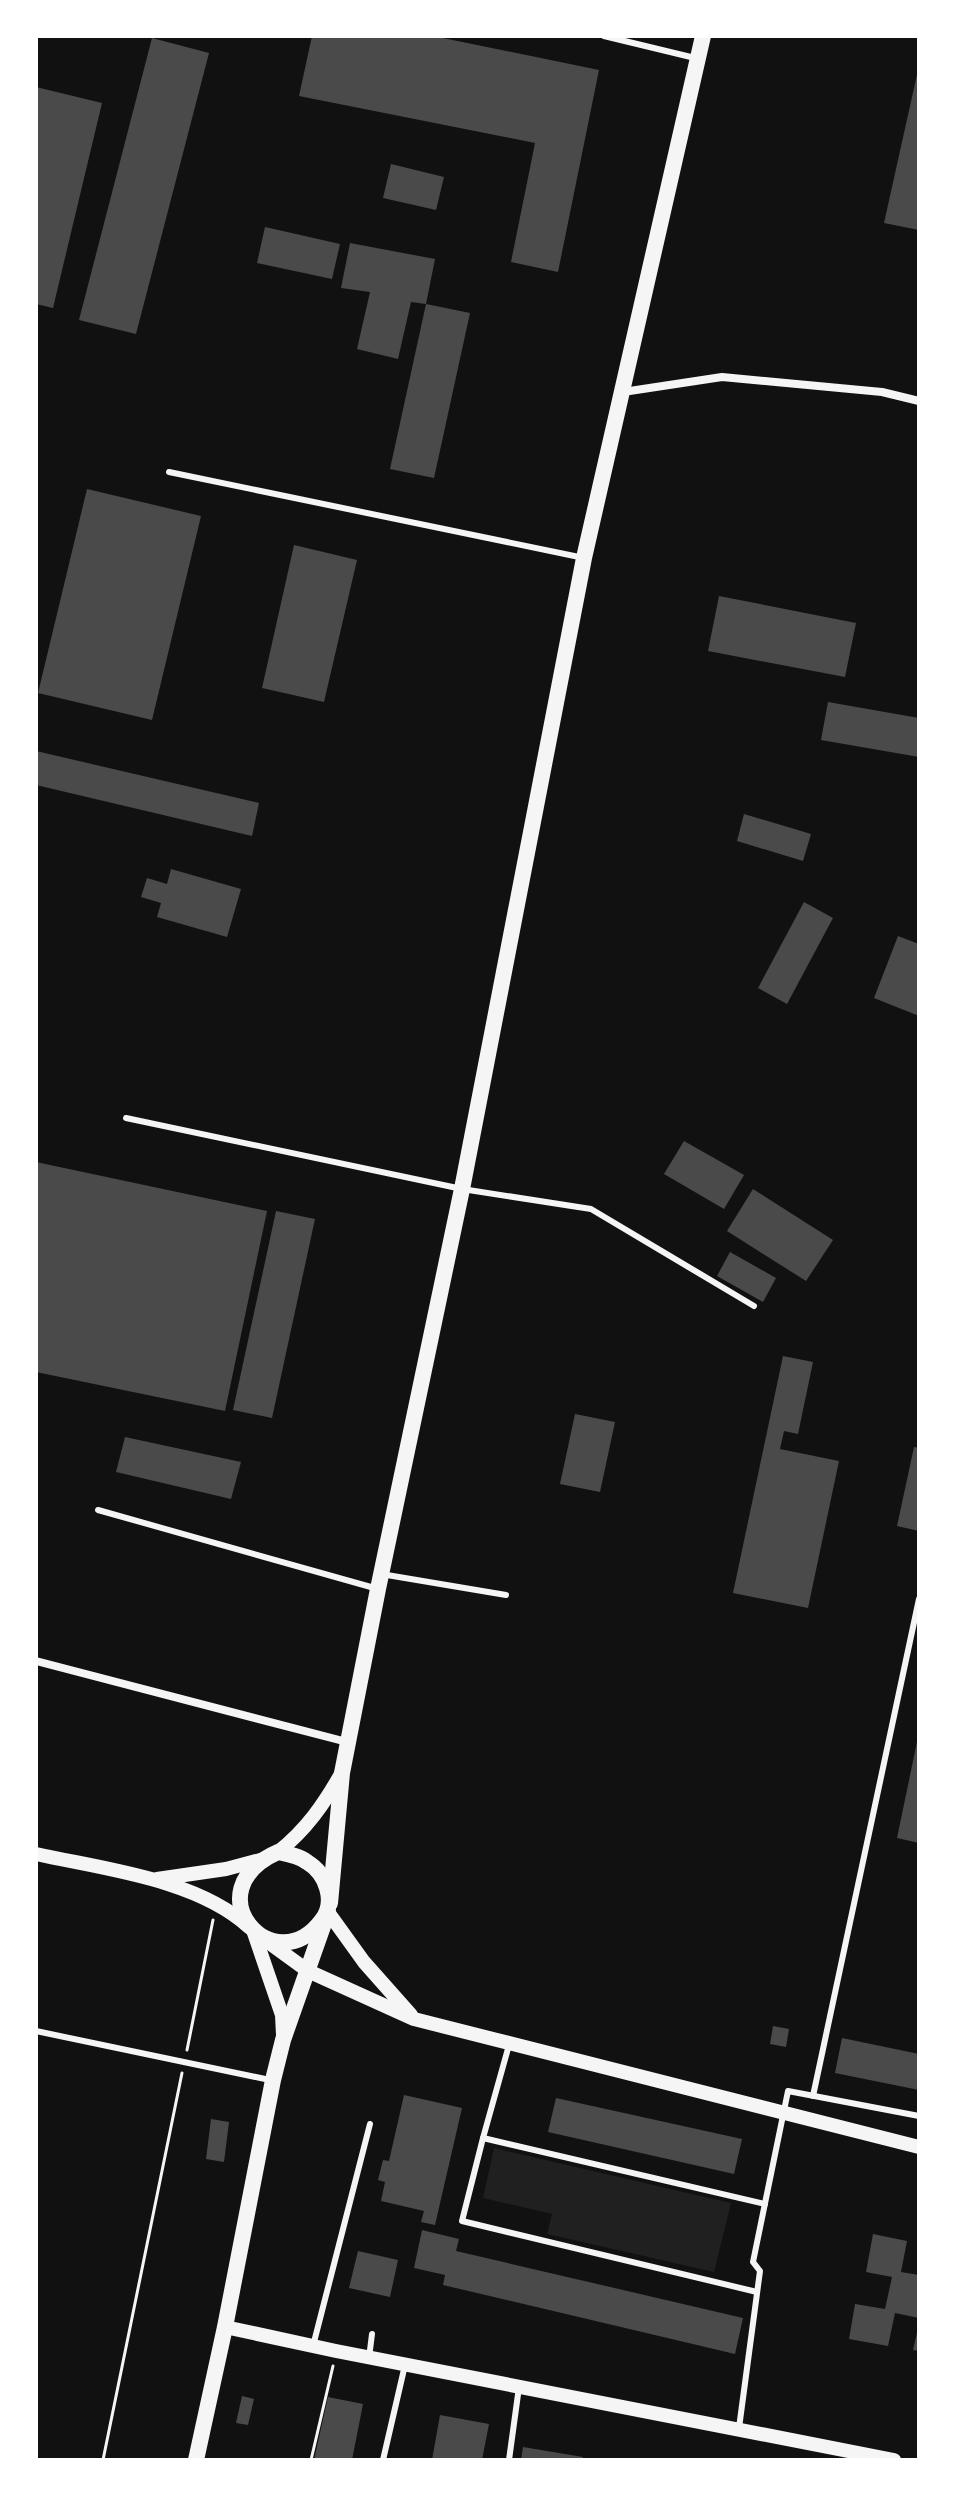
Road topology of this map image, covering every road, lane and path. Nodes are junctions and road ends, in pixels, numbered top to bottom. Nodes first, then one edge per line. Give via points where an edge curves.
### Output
1 (604, 36) edge
2 (703, 36) edge
3 (698, 59) junction
4 (622, 392) junction
5 (919, 401) edge
6 (169, 472) dead end
7 (584, 558) junction
8 (126, 1118) dead end
9 (462, 1189) junction
10 (754, 1306) dead end
11 (98, 1510) dead end
12 (380, 1582) junction
13 (506, 1595) dead end
14 (919, 1599) edge
15 (36, 1661) edge
16 (347, 1742) junction
17 (342, 1773) junction
18 (36, 1854) edge
19 (271, 1855) junction
20 (152, 1880) junction
21 (217, 1904) junction
22 (329, 1907) junction
23 (251, 1930) junction
24 (308, 1971) junction
25 (414, 2019) junction
26 (36, 2031) edge
27 (283, 2040) junction
28 (510, 2043) junction
29 (185, 2062) junction
30 (273, 2080) junction
31 (813, 2096) junction
32 (784, 2112) junction
33 (919, 2116) edge
34 (370, 2124) dead end
35 (483, 2138) junction
36 (919, 2147) edge
37 (765, 2204) junction
38 (757, 2292) junction
39 (225, 2327) junction
40 (372, 2334) dead end
41 (313, 2346) junction
42 (336, 2351) junction
43 (369, 2358) junction
44 (405, 2365) junction
45 (519, 2387) junction
46 (739, 2428) junction
47 (103, 2460) edge
48 (196, 2460) edge
49 (311, 2460) edge
50 (383, 2460) edge
51 (509, 2460) edge
52 (894, 2460) edge

1 - 3 lane
2 - 3 main road
3 - 4 main road
4 - 5 street via 722,377 882,392
4 - 7 main road
6 - 7 lane
7 - 9 main road
8 - 9 lane
9 - 10 lane via 591,1209
9 - 12 main road
11 - 12 lane
12 - 13 lane
12 - 16 main road
14 - 31 lane
15 - 16 street
16 - 17 main road
17 - 19 street via 301,1834
17 - 22 main road
18 - 20 street
19 - 20 street via 226,1869
19 - 22 main road via 307,1861 318,1871
19 - 23 main road via 245,1878 241,1892
20 - 21 street
21 - 23 street
21 - 29 path
22 - 23 main road via 308,1935 295,1941 280,1942
22 - 24 main road
22 - 25 street via 364,1962
23 - 24 street
23 - 27 street via 282,2015
24 - 25 street
24 - 27 main road
25 - 28 street
26 - 29 lane
27 - 30 main road
28 - 32 street
28 - 35 lane
29 - 30 lane
29 - 47 path
30 - 39 main road
31 - 32 lane via 788,2091
31 - 33 lane
32 - 36 street
32 - 37 lane
34 - 41 lane
35 - 37 lane
35 - 38 lane via 462,2221
37 - 38 lane via 753,2262 760,2271
38 - 46 lane
39 - 41 street
39 - 48 main road
40 - 43 lane
41 - 42 street
42 - 43 street
42 - 49 path
43 - 44 street
44 - 45 street
44 - 50 lane
45 - 46 street
45 - 51 lane
46 - 52 street

